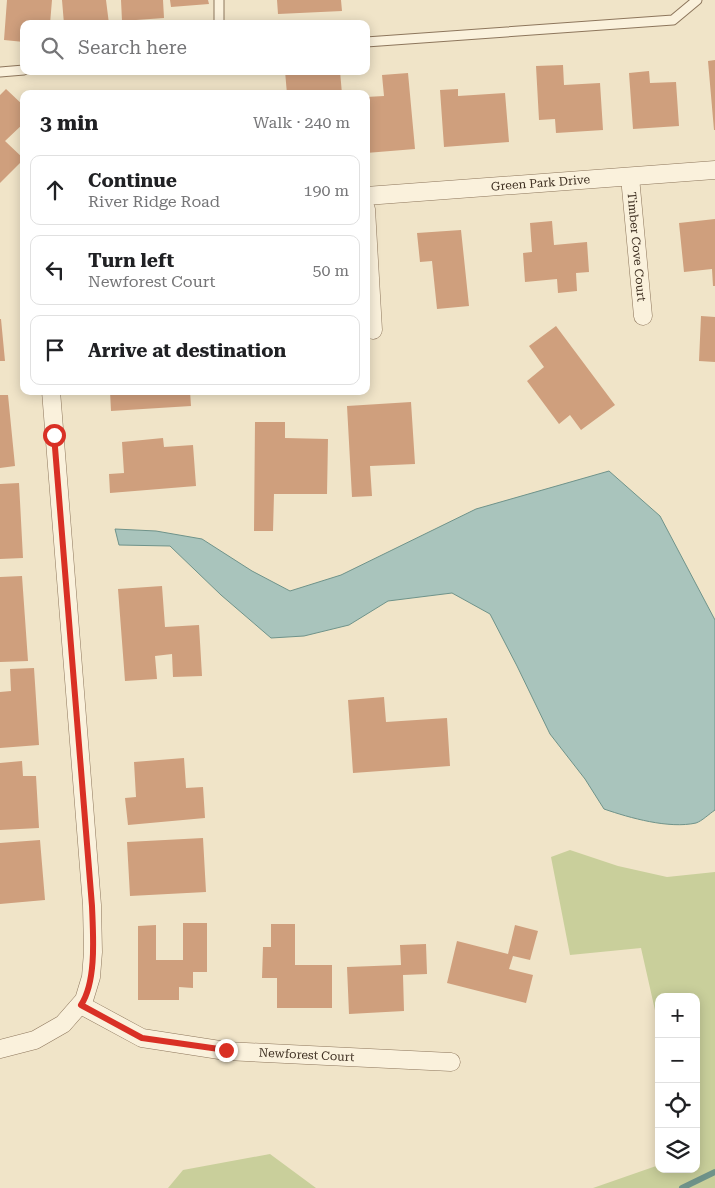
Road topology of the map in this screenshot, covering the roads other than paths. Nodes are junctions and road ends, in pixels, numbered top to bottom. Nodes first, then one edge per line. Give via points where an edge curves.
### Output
1 (219, 0) edge
2 (692, 2) edge
3 (219, 20) edge
4 (370, 42) edge
5 (20, 70) edge
6 (0, 72) edge
7 (715, 170) edge
8 (630, 177) junction
9 (370, 196) edge
10 (370, 278) edge
11 (643, 316) dead end
12 (373, 330) dead end
13 (51, 395) edge
14 (81, 1005) junction
15 (0, 1049) edge
16 (451, 1062) dead end

1 - 3 lane
2 - 4 lane via 673,20
5 - 6 lane
7 - 8 street, Green Park Drive
8 - 9 street, Green Park Drive
8 - 11 street, Timber Cove Court
10 - 12 street
13 - 14 street via 92,906 91,977
14 - 15 street via 63,1024 35,1040
14 - 16 street, Newforest Court via 142,1038 226,1050

